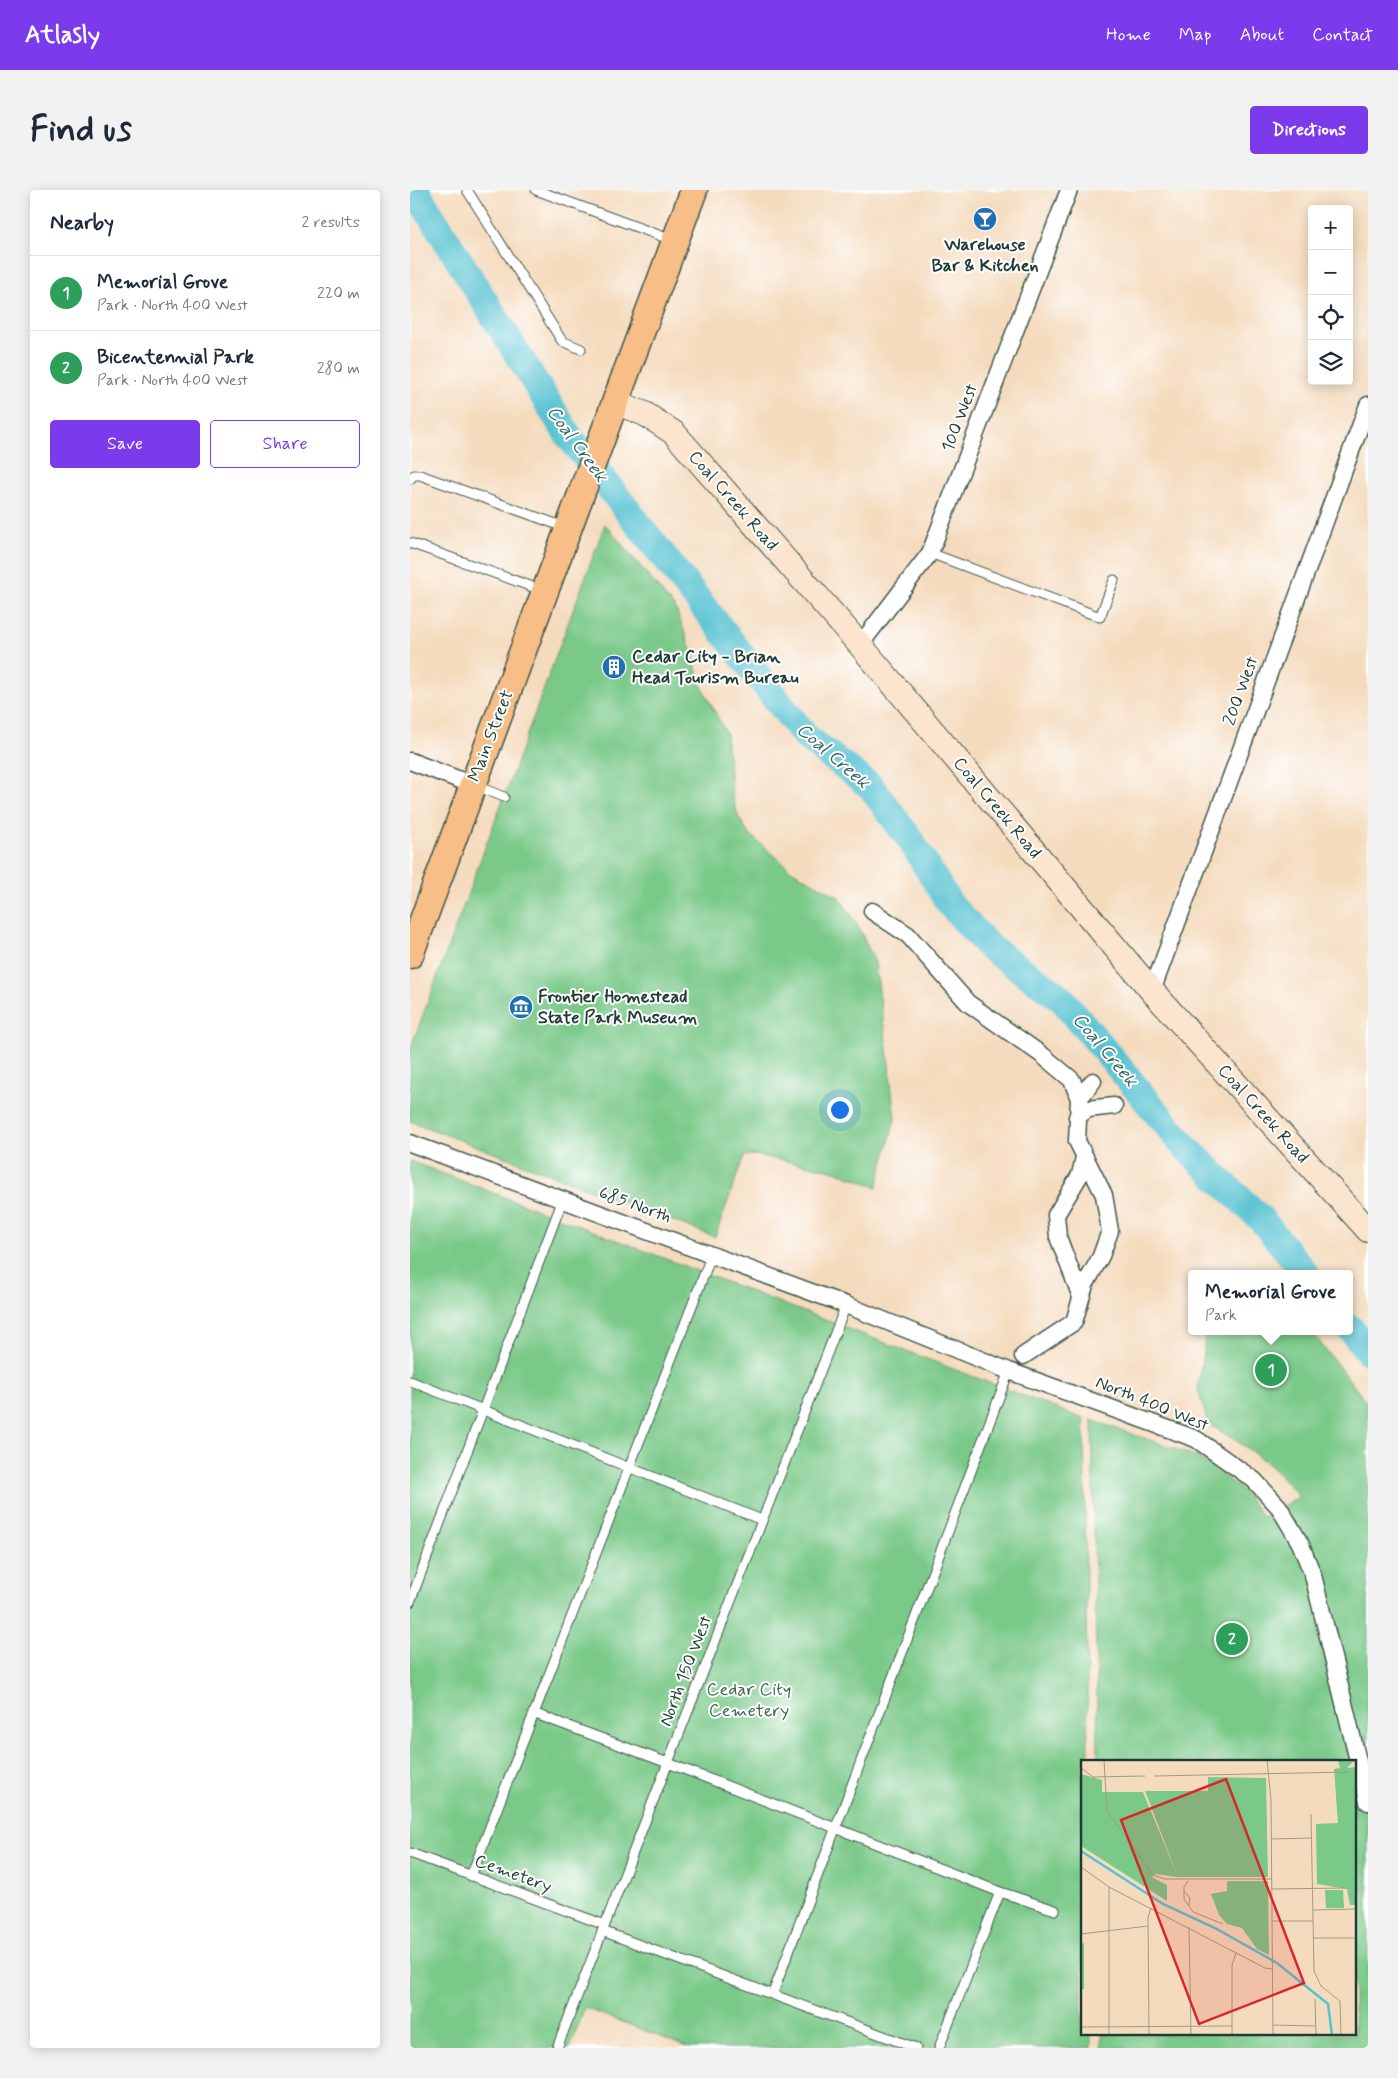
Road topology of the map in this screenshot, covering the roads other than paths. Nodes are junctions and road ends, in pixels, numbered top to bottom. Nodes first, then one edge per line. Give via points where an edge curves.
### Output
1 (467, 190) edge
2 (536, 190) edge
3 (694, 190) edge
4 (1068, 190) edge
5 (675, 241) junction
6 (581, 348) dead end
7 (615, 402) junction
8 (1368, 405) edge
9 (410, 479) edge
10 (572, 523) junction
11 (410, 543) edge
12 (930, 553) junction
13 (1114, 580) dead end
14 (546, 592) junction
15 (860, 645) junction
16 (410, 761) edge
17 (473, 785) junction
18 (504, 797) dead end
19 (872, 911) dead end
20 (410, 955) edge
21 (1152, 991) junction
22 (1093, 1081) dead end
23 (1079, 1099) junction
24 (1114, 1106) dead end
25 (1077, 1117) junction
26 (410, 1143) edge
27 (1084, 1157) junction
28 (563, 1199) junction
29 (1368, 1230) edge
30 (712, 1254) junction
31 (1081, 1297) junction
32 (846, 1305) junction
33 (1023, 1356) dead end
34 (1009, 1371) junction
35 (410, 1381) edge
36 (484, 1409) junction
37 (628, 1467) junction
38 (762, 1520) junction
39 (410, 1602) edge
40 (533, 1713) junction
41 (668, 1763) junction
42 (1368, 1802) edge
43 (835, 1827) junction
44 (410, 1853) edge
45 (470, 1876) junction
46 (1000, 1892) junction
47 (1055, 1910) dead end
48 (603, 1928) junction
49 (773, 1993) junction
50 (557, 2048) edge
51 (916, 2048) edge
52 (939, 2048) edge

1 - 6 lane via 562,341
2 - 5 lane
3 - 5 main road
4 - 12 street, 100 West
5 - 7 main road, Main Street
7 - 10 main road, Main Street
7 - 15 main road, Coal Creek Road via 645,414 674,433
8 - 21 street, 200 West
9 - 10 lane via 420,475
10 - 14 main road, Main Street
11 - 14 lane
12 - 13 lane via 1100,617
12 - 15 street, 100 West
14 - 17 main road, Main Street
15 - 21 main road, Coal Creek Road
16 - 17 street
17 - 18 lane
17 - 20 main road, Main Street
19 - 23 street via 908,935 968,1002 1072,1080
21 - 29 main road, Coal Creek Road
22 - 23 street
23 - 25 street
24 - 25 street via 1088,1109
25 - 27 street via 1077,1141
26 - 28 street, 685 North
27 - 31 street via 1080,1175 1056,1216 1058,1237
27 - 31 street via 1104,1195 1110,1231
28 - 30 street, 685 North
28 - 36 lane
30 - 32 street, 685 North
30 - 37 lane
31 - 33 street via 1074,1322
32 - 34 street, North 400 West
32 - 38 lane, North 150 West
34 - 42 street, North 400 West via 1196,1439 1254,1480 1279,1507 1300,1542 1313,1575
34 - 43 lane
35 - 36 lane
36 - 37 lane
36 - 39 lane
37 - 38 lane
37 - 40 lane
38 - 41 lane, North 150 West
40 - 41 lane
40 - 45 lane
41 - 43 lane
41 - 48 lane, North 150 West
43 - 46 lane
43 - 49 lane
44 - 45 lane, Cemetery
45 - 48 lane, Cemetery
46 - 47 lane
46 - 52 lane
48 - 49 lane, Cemetery
48 - 50 lane, North 150 West
49 - 51 lane, Cemetery

